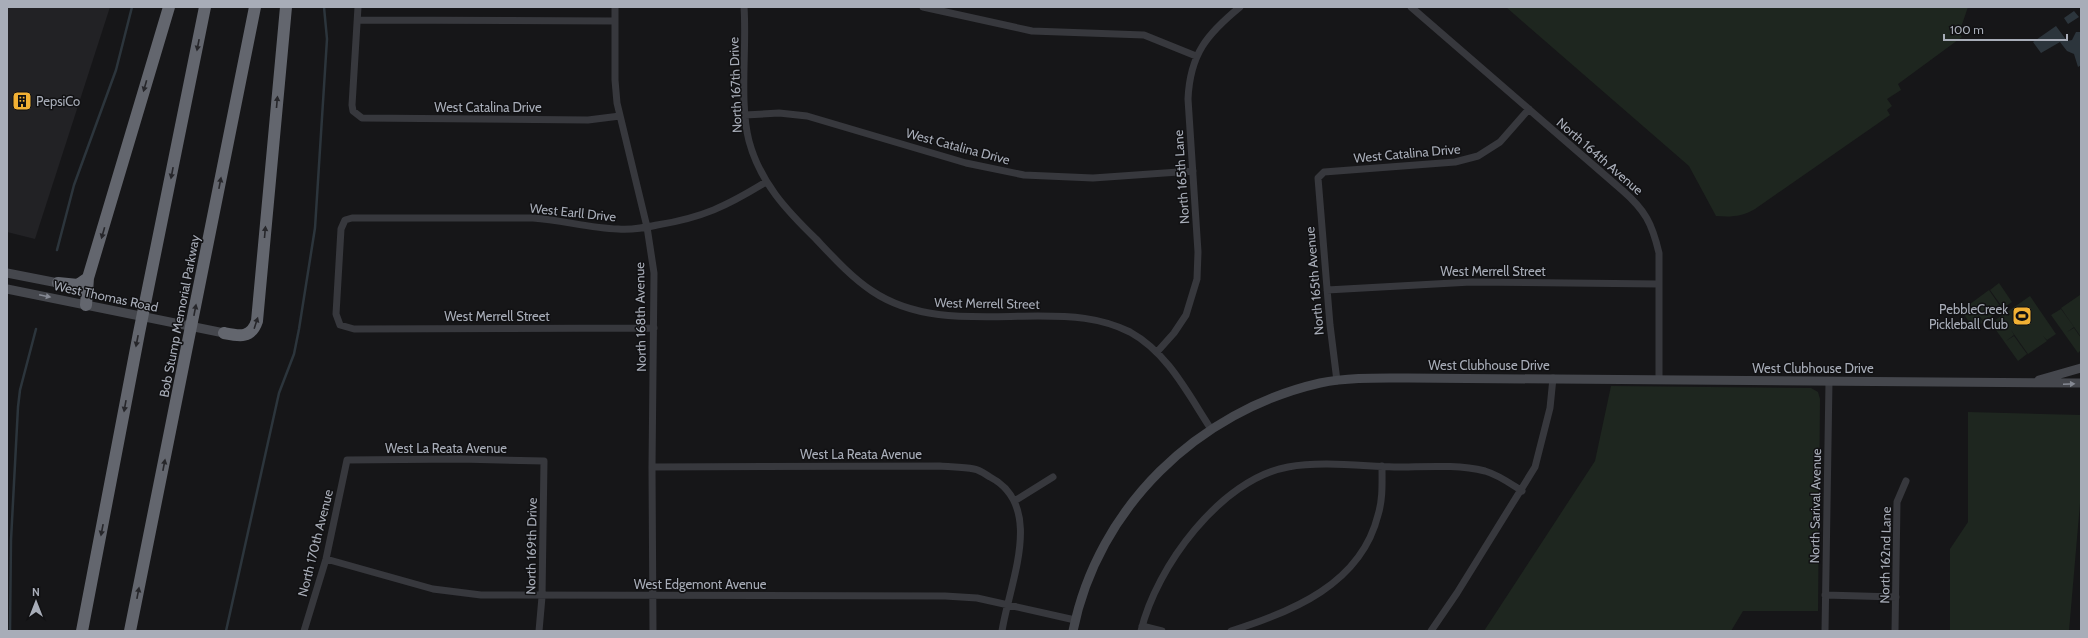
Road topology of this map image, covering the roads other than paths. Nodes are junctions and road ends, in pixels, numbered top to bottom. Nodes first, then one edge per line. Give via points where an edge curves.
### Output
1 (169, 7) edge
2 (205, 7) edge
3 (255, 7) edge
4 (286, 7) edge
5 (358, 7) edge
6 (615, 7) edge
7 (744, 7) edge
8 (923, 7) edge
9 (1240, 7) edge
10 (1411, 7) edge
11 (358, 20) junction
12 (615, 21) junction
13 (1196, 56) junction
14 (1529, 108) junction
15 (746, 115) junction
16 (620, 116) junction
17 (1193, 171) junction
18 (1318, 178) joint
19 (766, 182) junction
20 (647, 227) junction
21 (7, 273) edge
22 (88, 278) junction
23 (58, 283) joint
24 (1659, 284) junction
25 (7, 289) edge
26 (1327, 290) junction
27 (86, 305) junction
28 (340, 325) joint
29 (654, 328) junction
30 (224, 333) joint
31 (1157, 352) junction
32 (2081, 368) edge
33 (1553, 378) junction
34 (1659, 379) junction
35 (1337, 381) junction
36 (1829, 381) junction
37 (2028, 382) junction
38 (2081, 383) edge
39 (1211, 429) junction
40 (347, 460) joint
41 (544, 461) joint
42 (1382, 466) junction
43 (652, 467) junction
44 (1053, 477) dead end
45 (1906, 481) dead end
46 (1522, 491) junction
47 (1016, 500) junction
48 (326, 559) junction
49 (652, 596) junction
50 (1825, 596) junction
51 (542, 597) junction
52 (1896, 597) junction
53 (1009, 604) junction
54 (1075, 620) junction
55 (1142, 628) edge
56 (82, 631) edge
57 (130, 631) edge
58 (304, 631) edge
59 (539, 631) edge
60 (653, 631) edge
61 (1002, 631) edge
62 (1073, 631) edge
63 (1162, 631) edge
64 (1231, 631) edge
65 (1431, 631) edge
66 (1825, 631) edge
67 (1896, 631) edge

1 -> 22 highway
2 -> 56 highway
57 -> 3 highway, Bob Stump Memorial Parkway
30 -> 4 highway via 247,335 257,321
5 - 11 street
6 - 12 street, North 168th Avenue
7 - 15 street, North 167th Drive
8 - 13 street via 1032,31 1144,35
9 - 13 street, North 165th Lane via 1214,30
10 - 14 street, North 164th Avenue
11 - 12 street
11 - 16 street, West Catalina Drive via 352,105 356,115 368,118 588,120
12 - 16 street, North 168th Avenue via 615,80
13 - 17 street, North 165th Lane via 1190,74 1188,99
14 - 18 street, West Catalina Drive via 1500,142 1478,156 1454,162 1324,172
14 - 24 street, North 164th Avenue via 1632,199 1646,216 1659,253
15 - 17 street, West Catalina Drive via 779,113 807,116 966,163 1024,175 1092,178
15 - 19 street, North 167th Drive via 752,152
16 - 20 street, North 168th Avenue
17 - 31 street, North 165th Lane via 1198,266 1195,292 1181,324
18 - 26 street, North 165th Avenue
19 - 20 street, West Earll Drive via 709,213 690,220
19 - 31 street, West Merrell Street via 791,215 854,277 881,296 902,306 937,315 1090,318 1130,333
20 - 28 street, West Earll Drive via 618,229 533,218 345,220 341,229 336,314
20 - 29 street, North 168th Avenue via 654,273
21 - 23 street, West Thomas Road
22 - 23 highway via 78,285
22 - 27 highway
24 - 26 street, West Merrell Street via 1471,282
24 - 34 street, North 164th Avenue
25 -> 27 street, West Thomas Road
26 - 35 street, North 165th Avenue
27 - 30 street, West Thomas Road
28 - 29 street, West Merrell Street via 354,329
29 - 43 street, North 168th Avenue
31 - 39 street, West Merrell Street
32 - 37 street, West Clubhouse Drive
33 - 34 street, West Clubhouse Drive
33 - 35 street, West Clubhouse Drive via 1376,378
33 - 46 street via 1550,408 1539,457
34 - 36 street, West Clubhouse Drive
35 - 39 street, West Clubhouse Drive via 1276,396 1235,414
36 - 37 street, West Clubhouse Drive
36 - 50 street, North Sarival Avenue
37 -> 38 street, West Clubhouse Drive
39 - 54 street, West Clubhouse Drive via 1177,454 1145,485 1132,502 1098,558
40 - 41 street, West La Reata Avenue
40 - 48 street, North 170th Avenue
41 - 51 street, North 169th Drive
42 - 46 street via 1474,469 1496,476
42 - 55 street via 1296,466 1272,471 1248,484 1215,509 1184,543 1161,579
42 - 64 street via 1378,515 1368,541 1349,570 1326,590
43 - 47 street, West La Reata Avenue via 940,466 975,469 1000,482
43 - 49 street, North 168th Avenue
44 - 47 street
45 - 52 street, North 162nd Lane via 1897,502
46 - 65 street
47 - 53 street via 1021,526 1020,545
48 - 51 street, West Edgemont Avenue via 433,589 481,595
48 - 58 street, North 170th Avenue
49 - 51 street, West Edgemont Avenue
49 - 53 street, West Edgemont Avenue via 945,596
49 - 60 street, North 168th Avenue
50 - 52 street
50 - 66 street, North Sarival Avenue
51 - 59 street, North 169th Drive
52 - 67 street, North 162nd Lane
53 - 54 street, West Edgemont Avenue
53 - 61 street
54 - 62 street, West Clubhouse Drive
55 - 63 street

